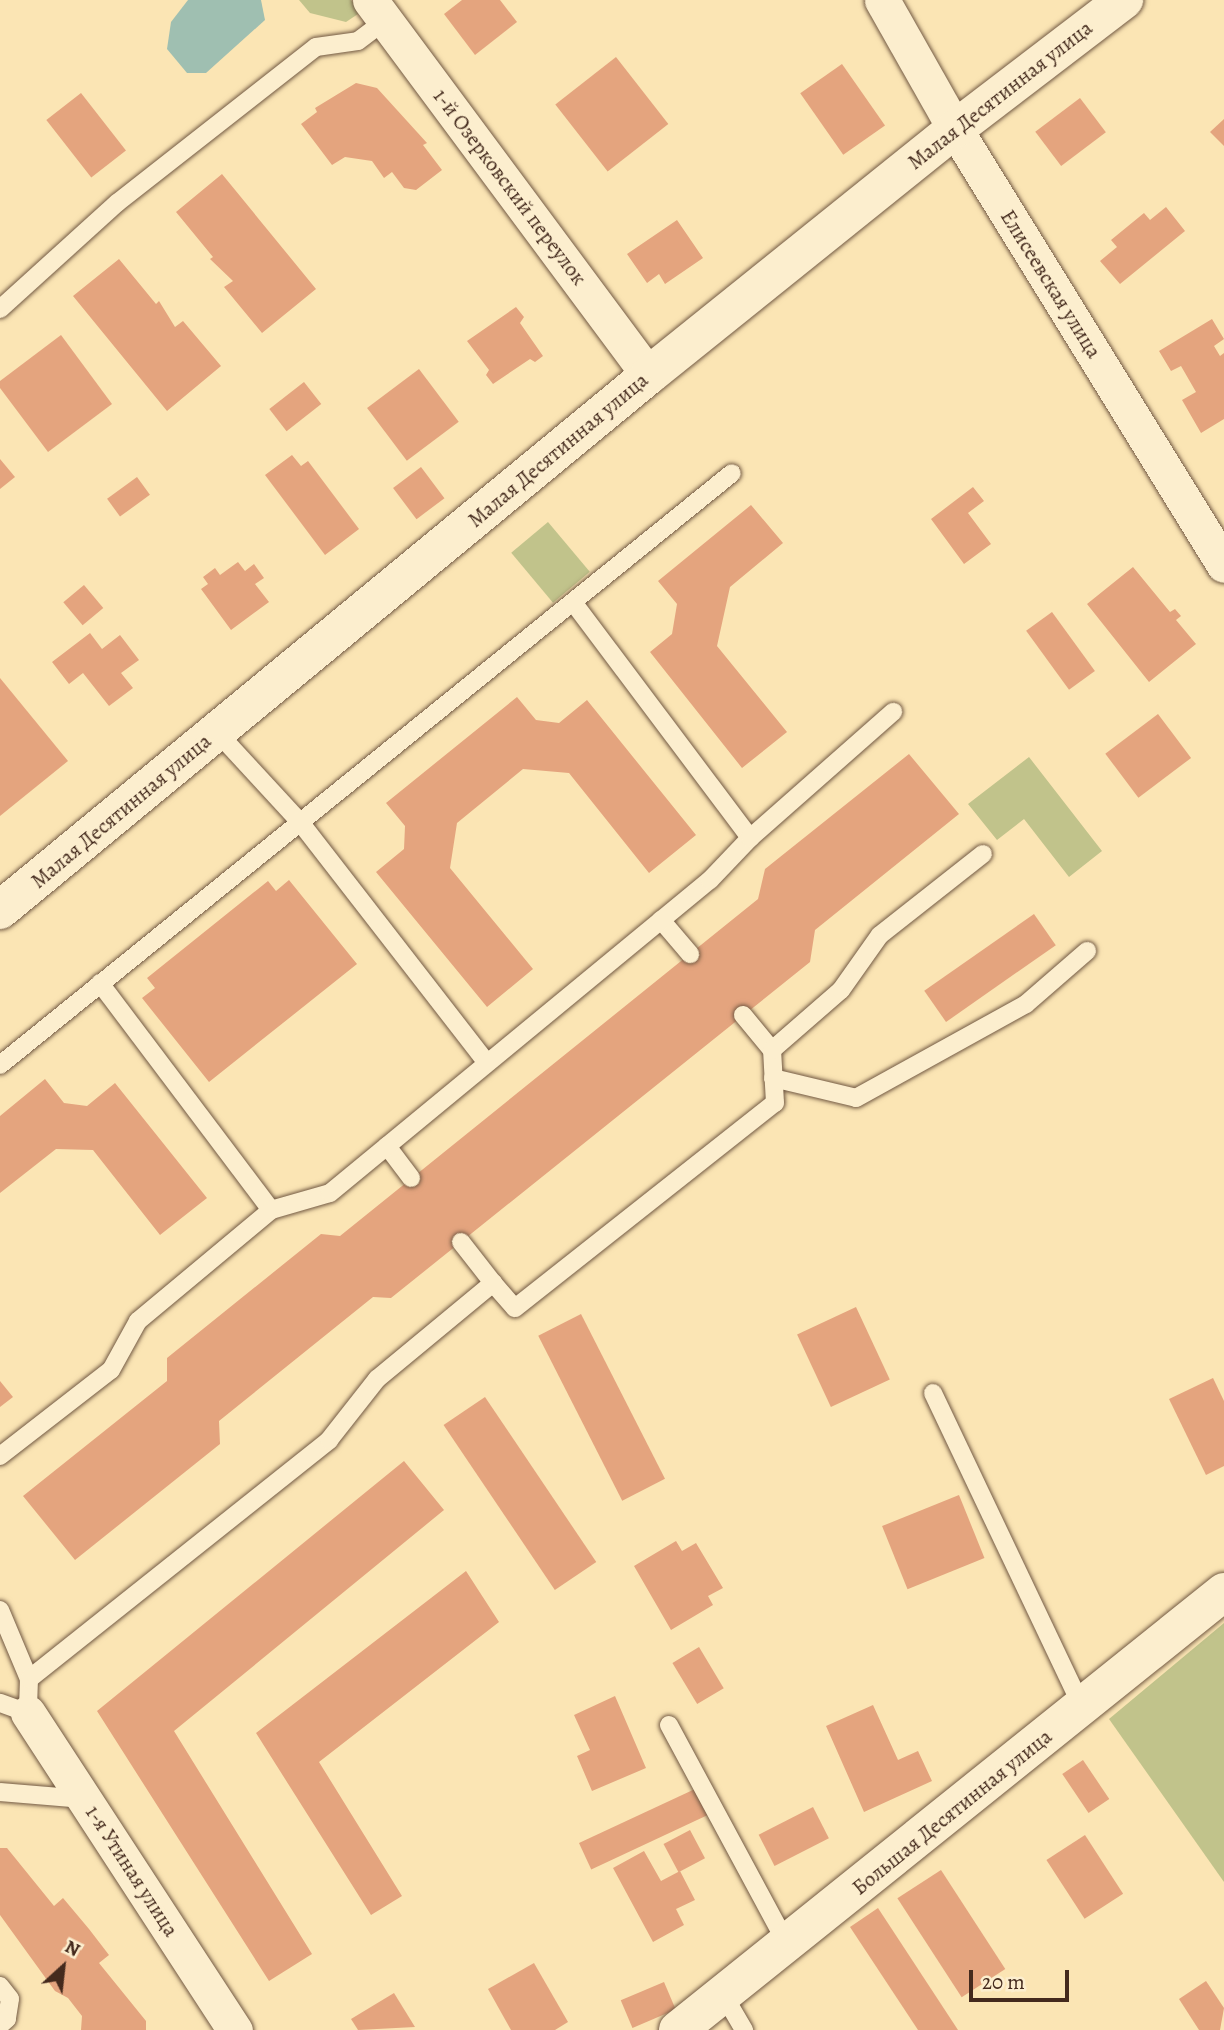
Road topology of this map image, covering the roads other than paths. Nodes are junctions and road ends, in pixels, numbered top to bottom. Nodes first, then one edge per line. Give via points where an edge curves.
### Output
1 (882, 0) edge
2 (1124, 0) edge
3 (378, 10) edge
4 (955, 129) junction
5 (0, 309) edge
6 (649, 375) junction
7 (732, 473) dead end
8 (1224, 565) edge
9 (573, 602) junction
10 (892, 712) dead end
11 (217, 732) junction
12 (300, 822) junction
13 (750, 838) junction
14 (983, 854) dead end
15 (0, 911) edge
16 (662, 920) junction
17 (1087, 951) dead end
18 (690, 954) dead end
19 (100, 983) junction
20 (743, 1015) dead end
21 (772, 1050) junction
22 (486, 1062) junction
23 (0, 1065) edge
24 (774, 1078) junction
25 (387, 1146) junction
26 (411, 1178) dead end
27 (271, 1210) junction
28 (461, 1242) dead end
29 (493, 1283) junction
30 (933, 1393) dead end
31 (0, 1456) edge
32 (1224, 1592) edge
33 (0, 1610) edge
34 (19, 1698) edge
35 (1082, 1707) junction
36 (669, 1725) dead end
37 (0, 1792) edge
38 (84, 1799) junction
39 (787, 1944) junction
40 (0, 1986) edge
41 (723, 1994) junction
42 (8, 2025) edge
43 (235, 2030) edge
44 (678, 2030) edge
45 (744, 2030) edge

1 - 4 street, Елисеевская улица
2 - 4 street, Малая Десятинная улица
3 - 5 lane via 358,41 316,47 117,203
3 - 6 street, 1-й Озерковский переулок
4 - 6 street, Малая Десятинная улица
4 - 8 street, Елисеевская улица
6 - 11 street, Малая Десятинная улица
7 - 9 lane
9 - 12 lane
9 - 13 lane
10 - 13 lane
11 - 12 lane
11 - 15 street, Малая Десятинная улица
12 - 19 lane
12 - 22 lane
13 - 16 lane
14 - 21 lane via 880,935 841,990
16 - 18 lane
16 - 22 lane
17 - 24 lane via 1026,1004 856,1098
19 - 23 lane
19 - 27 lane
20 - 21 lane
21 - 24 lane
22 - 25 lane
24 - 29 lane via 775,1103 515,1308
25 - 26 lane
25 - 27 lane via 330,1193
27 - 31 lane via 138,1321 111,1370
28 - 29 lane
29 - 34 lane via 377,1379 329,1440
30 - 35 lane
32 - 35 street, Большая Десятинная улица
33 - 34 lane
34 - 38 street, 1-я Утиная улица
35 - 39 street, Большая Десятинная улица
36 - 39 lane
37 - 38 lane
38 - 43 street, 1-я Утиная улица
39 - 41 street, Большая Десятинная улица
40 - 42 lane via 10,1999
41 - 44 street, Большая Десятинная улица
41 - 45 lane

